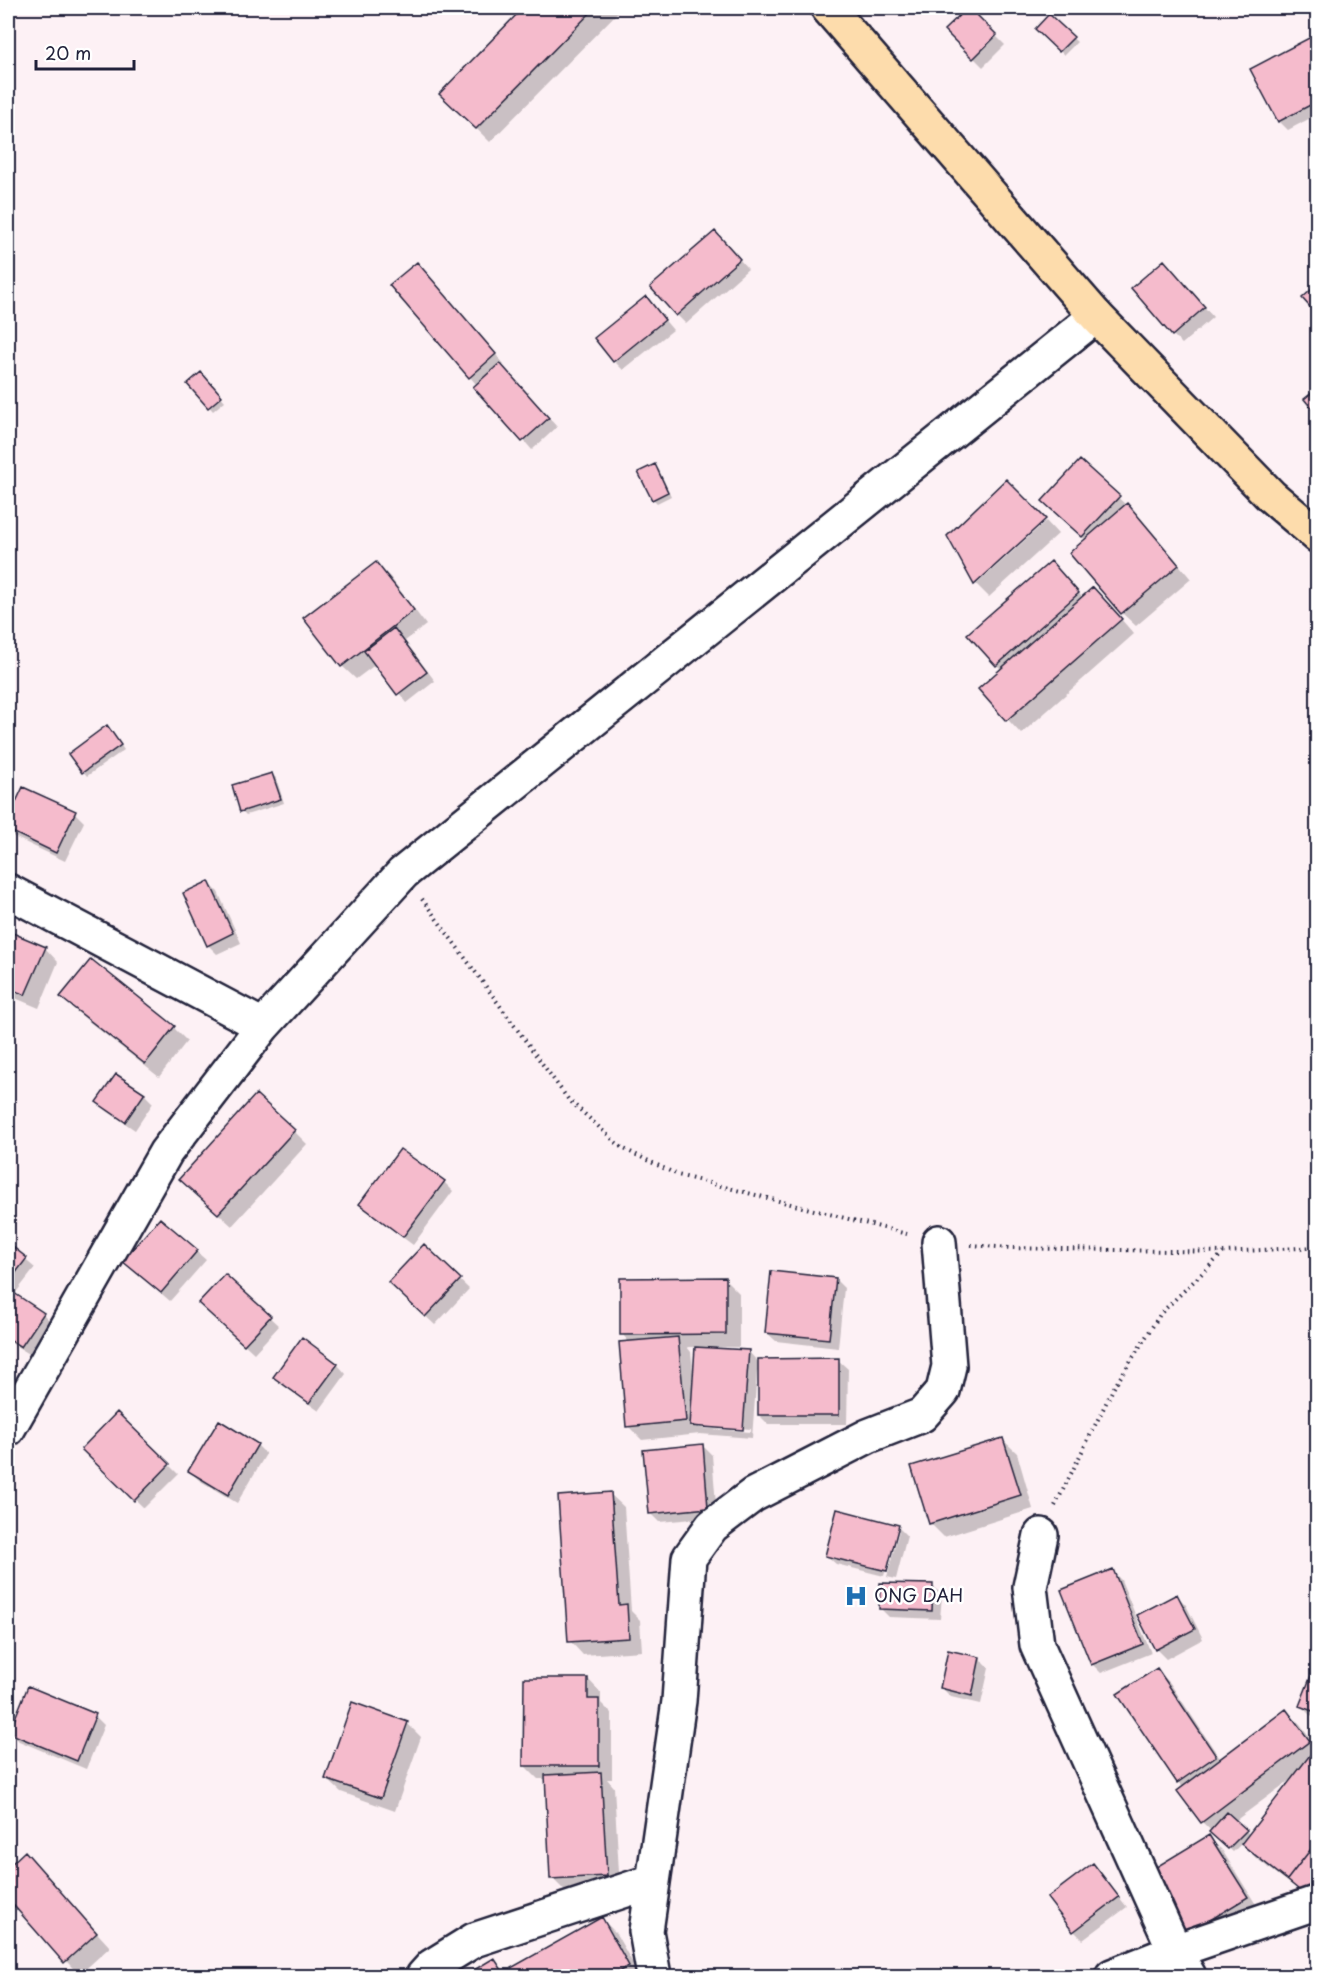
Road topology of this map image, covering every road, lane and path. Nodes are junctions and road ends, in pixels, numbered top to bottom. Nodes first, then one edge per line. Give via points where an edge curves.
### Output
1 (828, 8) edge
2 (1096, 316) junction
3 (1317, 536) edge
4 (403, 873) junction
5 (8, 891) edge
6 (263, 1026) junction
7 (939, 1242) junction
8 (1317, 1247) edge
9 (1224, 1252) junction
10 (8, 1429) edge
11 (1041, 1535) joint
12 (653, 1881) junction
13 (1317, 1902) edge
14 (1182, 1964) edge
15 (423, 1977) edge
16 (654, 1977) edge
17 (1112, 1977) edge

1 - 2 highway
2 - 3 highway via 1271,495
2 - 4 street
4 - 6 street
4 - 7 path via 568,1099 622,1148 678,1175
5 - 6 street
6 - 10 street via 166,1152
7 - 9 path via 1010,1248
7 - 12 street via 950,1366 943,1391 922,1415 868,1436 753,1495 712,1526 689,1558 679,1701
8 - 9 path
9 - 11 path via 1161,1313 1113,1389
11 - 14 street via 1030,1587 1036,1645
12 - 15 street via 474,1940 432,1966
12 - 16 street via 646,1931
13 - 14 street
14 - 17 street

